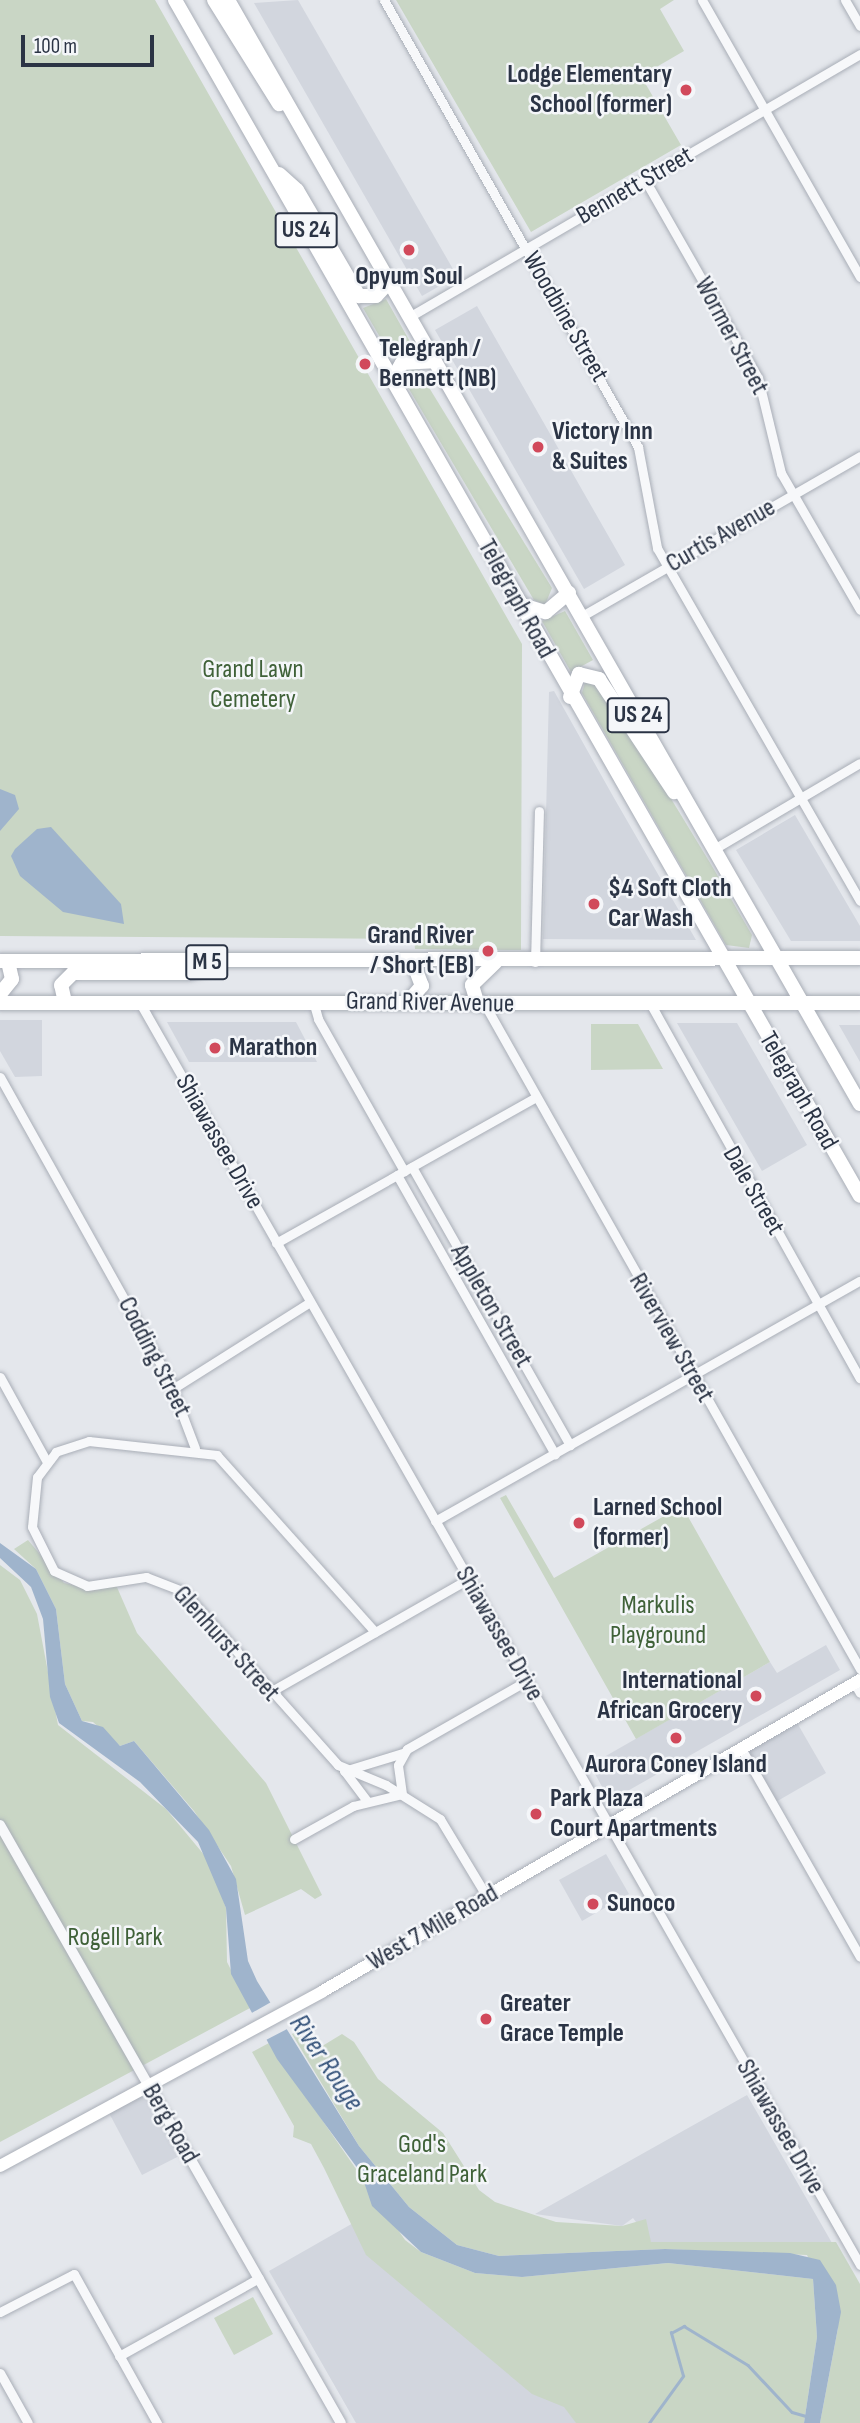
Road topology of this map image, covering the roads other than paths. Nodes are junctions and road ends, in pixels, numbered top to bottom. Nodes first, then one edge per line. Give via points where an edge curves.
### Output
1 (226, 0) edge
2 (384, 0) edge
3 (702, 0) edge
4 (845, 0) edge
5 (180, 4) edge
6 (860, 26) edge
7 (860, 54) edge
8 (765, 110) junction
9 (270, 166) junction
10 (645, 180) junction
11 (526, 249) junction
12 (860, 277) edge
13 (390, 282) junction
14 (409, 317) junction
15 (435, 361) junction
16 (393, 380) junction
17 (860, 456) edge
18 (793, 494) junction
19 (668, 568) junction
20 (569, 593) junction
21 (519, 604) junction
22 (860, 610) edge
23 (582, 616) junction
24 (570, 697) junction
25 (860, 764) edge
26 (801, 798) junction
27 (539, 811) dead end
28 (693, 814) junction
29 (714, 849) junction
30 (860, 901) edge
31 (777, 957) junction
32 (722, 958) junction
33 (860, 958) edge
34 (4, 961) edge
35 (233, 962) junction
36 (496, 962) junction
37 (535, 962) junction
38 (413, 963) junction
39 (0, 994) edge
40 (313, 1001) junction
41 (65, 1002) junction
42 (747, 1002) junction
43 (802, 1002) junction
44 (0, 1003) edge
45 (140, 1003) junction
46 (407, 1003) junction
47 (650, 1003) junction
48 (860, 1003) edge
49 (482, 1005) junction
50 (0, 1077) edge
51 (534, 1098) junction
52 (860, 1104) edge
53 (404, 1171) junction
54 (860, 1196) edge
55 (276, 1243) junction
56 (860, 1281) edge
57 (310, 1302) junction
58 (818, 1304) junction
59 (494, 1312) junction
60 (479, 1321) junction
61 (692, 1376) junction
62 (0, 1377) edge
63 (860, 1378) edge
64 (174, 1388) junction
65 (570, 1445) junction
66 (195, 1448) junction
67 (555, 1454) junction
68 (47, 1462) junction
69 (435, 1521) junction
70 (468, 1579) junction
71 (375, 1632) junction
72 (860, 1669) edge
73 (526, 1681) junction
74 (858, 1686) edge
75 (270, 1692) junction
76 (742, 1750) junction
77 (403, 1754) junction
78 (344, 1771) junction
79 (402, 1794) junction
80 (367, 1801) junction
81 (0, 1825) edge
82 (609, 1828) junction
83 (294, 1839) dead end
84 (487, 1897) junction
85 (860, 1957) edge
86 (150, 2088) junction
87 (0, 2166) edge
88 (860, 2265) edge
89 (259, 2278) junction
90 (0, 2312) edge
91 (119, 2356) junction
92 (0, 2373) edge
93 (28, 2423) edge
94 (158, 2423) edge
95 (341, 2423) edge

1 - 13 main road, Telegraph Road / US 24 via 262,84 302,132
2 - 11 street, Woodbine Street
3 - 8 street
4 - 6 street
5 - 9 main road, Telegraph Road / US 24
7 - 8 street, Bennett Street
8 - 10 street, Bennett Street
8 - 12 street
9 - 13 main road via 297,190 359,296 376,296
9 - 16 main road, Telegraph Road / US 24
10 - 11 street, Bennett Street
10 - 18 street, Wormer Street via 758,378 775,458
11 - 14 street, Bennett Street
11 - 19 street, Woodbine Street via 638,447 651,530
13 - 14 main road, Telegraph Road / US 24
14 - 15 main road, Telegraph Road / US 24
15 - 16 main road via 402,363
15 - 20 main road, Telegraph Road / US 24
16 - 21 main road, Telegraph Road / US 24
17 - 18 street, Curtis Avenue
18 - 19 street, Curtis Avenue
18 - 22 street, Wormer Street
19 - 23 street, Curtis Avenue
19 - 26 street, Woodbine Street
20 - 21 main road via 550,611
20 - 23 main road, Telegraph Road / US 24
21 - 24 main road, Telegraph Road / US 24
23 - 28 main road, Telegraph Road / US 24
24 - 28 main road via 579,674 599,679 654,769
24 - 32 main road, Telegraph Road / US 24
25 - 26 street
26 - 29 street
26 - 30 street, Woodbine Street
27 - 37 street
28 - 29 main road, Telegraph Road / US 24
29 - 31 main road, Telegraph Road / US 24
31 - 32 main road, Grand River Avenue / M 5
31 - 33 main road, Grand River Avenue / M 5
31 - 43 main road, Telegraph Road / US 24
32 - 37 main road, Grand River Avenue / M 5
32 - 42 main road, Telegraph Road / US 24
34 - 35 main road, Grand River Avenue / M 5
34 - 39 main road via 12,979
35 - 38 main road, Grand River Avenue / M 5
35 - 41 main road via 189,973 72,973 61,985
36 - 37 main road, Grand River Avenue / M 5
36 - 38 main road, Grand River Avenue / M 5
36 - 49 main road via 475,976
38 - 46 main road via 422,986
40 - 45 main road, Grand River Avenue / M 5
40 - 46 main road, Grand River Avenue / M 5
40 - 53 street, Appleton Street via 317,1019
41 - 44 main road, Grand River Avenue / M 5
41 - 45 main road, Grand River Avenue / M 5
42 - 43 main road, Grand River Avenue / M 5
42 - 47 main road, Grand River Avenue / M 5
42 - 54 main road, Telegraph Road / US 24
43 - 48 main road, Grand River Avenue / M 5
43 - 52 main road, Telegraph Road / US 24
45 - 55 street, Shiawassee Drive
46 - 49 main road, Grand River Avenue / M 5
47 - 49 main road, Grand River Avenue / M 5
47 - 58 street, Dale Street
49 - 51 street, Riverview Street
50 - 64 street, Codding Street
51 - 53 street
51 - 61 street, Riverview Street
53 - 55 street
53 - 59 street, Appleton Street
53 - 60 street, Appleton Street
55 - 57 street, Shiawassee Drive
56 - 58 street
57 - 64 street
57 - 69 street, Shiawassee Drive
58 - 61 street
58 - 63 street, Dale Street
59 - 60 street
59 - 65 street, Appleton Street
60 - 67 street, Appleton Street
61 - 65 street
61 - 72 street, Riverview Street
62 - 68 street
64 - 66 street, Codding Street
65 - 67 street
66 - 68 street via 89,1441 64,1448
66 - 71 street, Codding Street via 235,1468
67 - 69 street
68 - 75 street, Glenhurst Street via 30,1498 32,1527 48,1563 82,1586 146,1577 175,1585
69 - 70 street, Shiawassee Drive
70 - 71 street
70 - 73 street, Shiawassee Drive
71 - 75 street
73 - 77 street
73 - 82 street, Shiawassee Drive
74 - 76 main road, West 7 Mile Road
75 - 78 street, Glenhurst Street
76 - 82 main road, West 7 Mile Road
76 - 85 street
77 - 78 street
77 - 79 street via 398,1771
78 - 79 street, Glenhurst Street
78 - 80 street, Glenhurst Street
79 - 80 street
79 - 84 street, Glenhurst Street via 447,1828
80 - 83 street
81 - 86 street, Berg Road
82 - 84 main road, West 7 Mile Road
82 - 88 street, Shiawassee Drive
84 - 86 main road, West 7 Mile Road
86 - 87 main road, West 7 Mile Road
86 - 89 street, Berg Road
89 - 91 street
89 - 95 street, Berg Road
90 - 91 street via 74,2274
91 - 94 street
92 - 93 street

